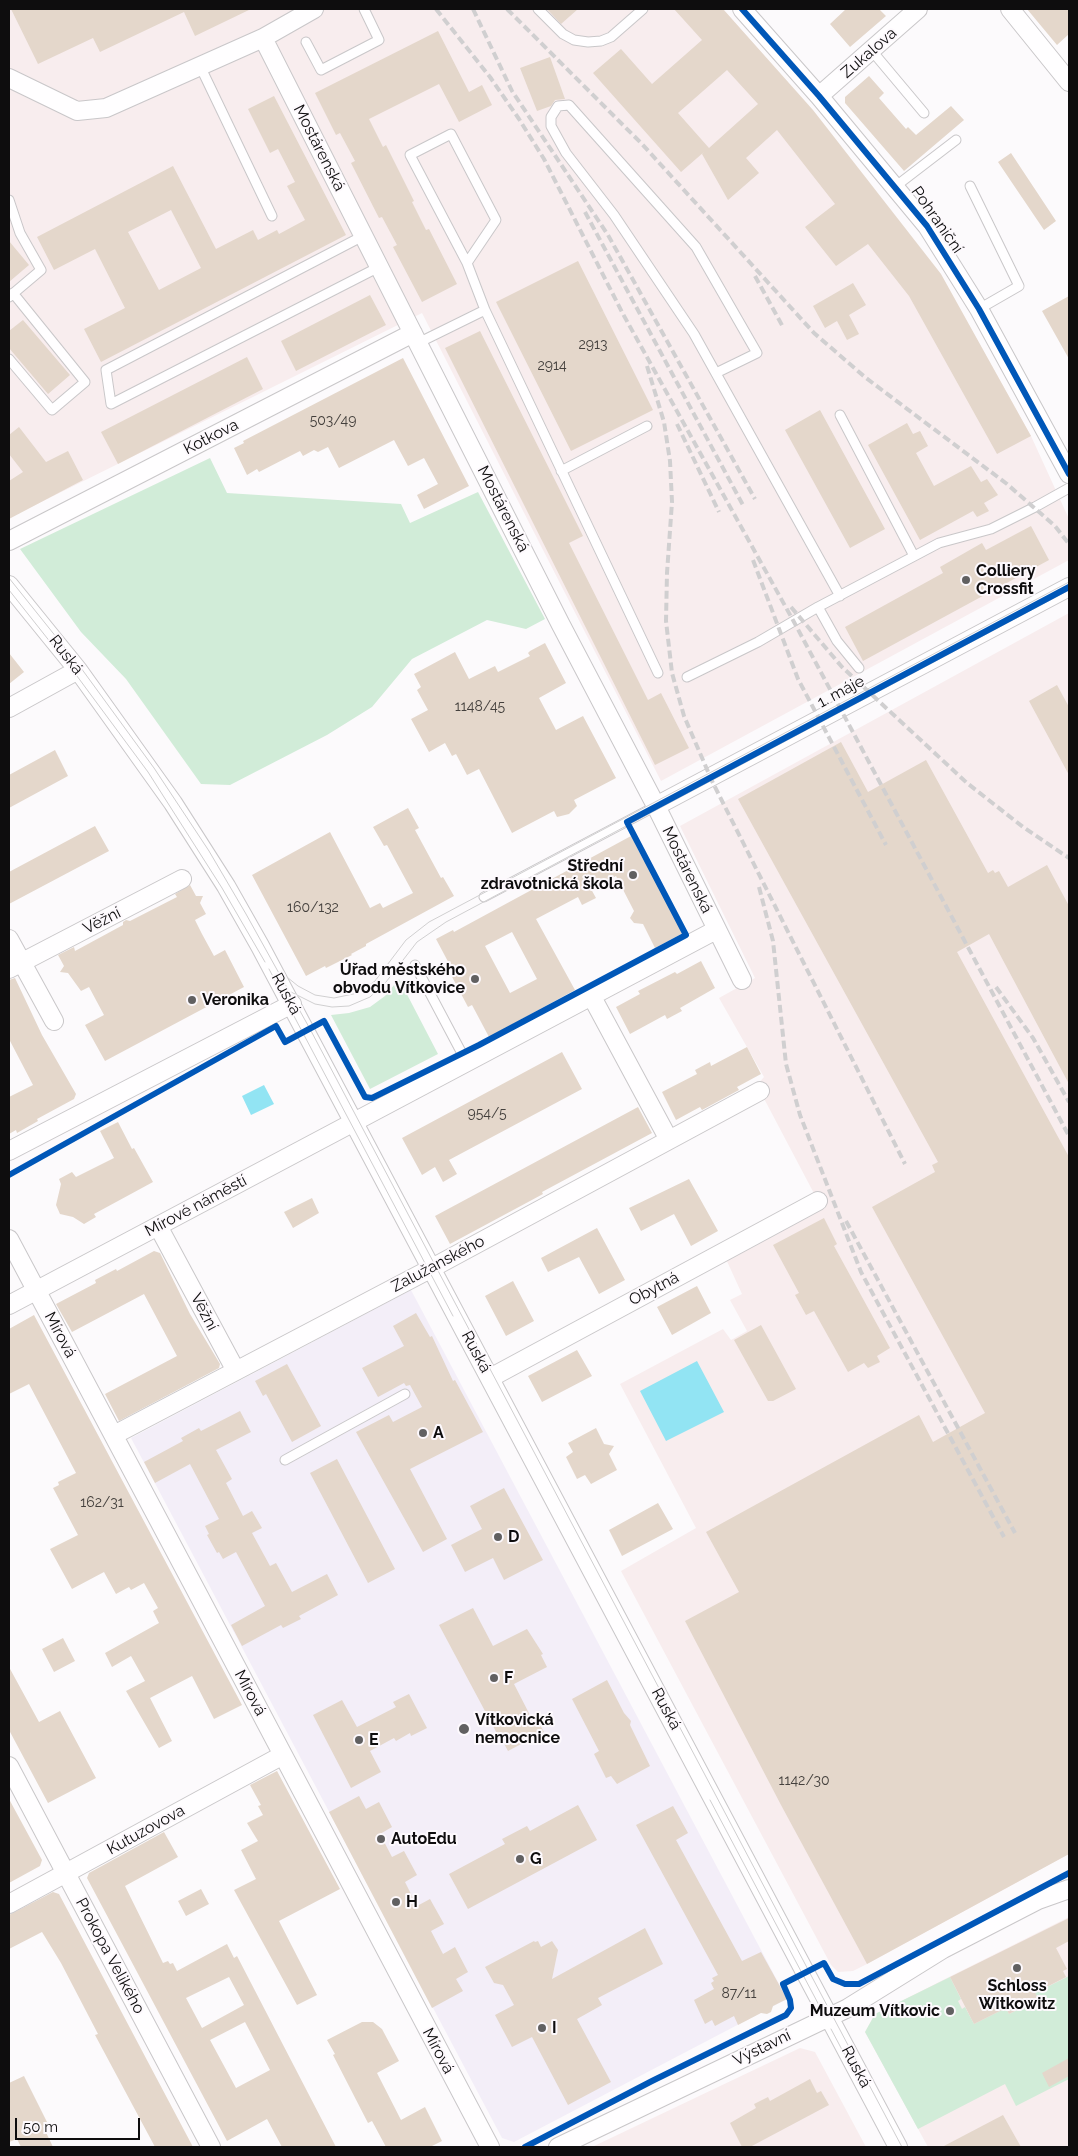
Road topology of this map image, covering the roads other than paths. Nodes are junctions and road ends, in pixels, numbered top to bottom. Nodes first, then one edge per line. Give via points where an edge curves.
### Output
1 (314, 9) edge
2 (364, 9) edge
3 (538, 9) edge
4 (643, 9) edge
5 (742, 9) edge
6 (918, 9) edge
7 (1010, 9) edge
8 (263, 38) junction
9 (306, 42) dead end
10 (872, 50) junction
11 (200, 66) junction
12 (9, 78) edge
13 (1069, 82) edge
14 (819, 96) junction
15 (924, 113) dead end
16 (956, 140) dead end
17 (896, 186) junction
18 (970, 186) dead end
19 (9, 200) edge
20 (272, 216) dead end
21 (363, 236) junction
22 (467, 264) junction
23 (379, 267) junction
24 (11, 295) edge
25 (979, 309) junction
26 (484, 310) junction
27 (416, 338) junction
28 (9, 359) edge
29 (716, 374) junction
30 (840, 415) dead end
31 (648, 426) dead end
32 (561, 471) junction
33 (1069, 474) edge
34 (1069, 488) edge
35 (9, 541) edge
36 (914, 556) junction
37 (9, 584) edge
38 (1069, 586) edge
39 (840, 596) junction
40 (818, 607) junction
41 (859, 668) dead end
42 (78, 670) junction
43 (658, 674) dead end
44 (687, 677) dead end
45 (9, 708) edge
46 (656, 806) junction
47 (182, 879) dead end
48 (484, 897) dead end
49 (716, 930) junction
50 (9, 939) edge
51 (15, 965) edge
52 (415, 965) dead end
53 (742, 980) dead end
54 (592, 996) junction
55 (292, 1004) junction
56 (54, 1021) dead end
57 (466, 1063) junction
58 (760, 1091) dead end
59 (355, 1122) junction
60 (669, 1140) junction
61 (9, 1151) edge
62 (818, 1201) dead end
63 (158, 1226) junction
64 (9, 1239) edge
65 (432, 1268) junction
66 (36, 1290) junction
67 (9, 1305) edge
68 (236, 1371) junction
69 (490, 1378) junction
70 (405, 1394) dead end
71 (114, 1434) junction
72 (285, 1460) dead end
73 (283, 1755) junction
74 (9, 1766) edge
75 (66, 1874) junction
76 (1069, 1889) edge
77 (9, 1904) edge
78 (829, 2016) junction
79 (211, 2147) edge
80 (490, 2147) edge
81 (558, 2147) edge
82 (898, 2147) edge

1 - 8 street
2 - 9 lane via 380,40 322,70
3 - 4 lane via 562,34 588,42 611,37
5 - 14 street, Pohraniční
6 - 10 street, Zukalova
7 - 13 street
8 - 11 street
8 - 21 street, Mostárenská
10 - 14 street, Zukalova
10 - 15 lane
11 - 12 street via 106,108 77,110
11 - 20 lane
14 - 17 street, Pohraniční
16 - 17 lane
17 - 25 street, Pohraniční via 932,233
18 - 25 lane via 1018,286
19 - 24 lane via 20,233 41,270
21 - 23 street, Mostárenská
21 - 23 lane via 106,370 111,404
22 - 22 lane via 410,155 451,134 496,220
22 - 26 lane
23 - 27 street, Mostárenská
24 - 28 lane via 85,382 52,410
25 - 33 street, Pohraniční
26 - 27 lane
26 - 32 lane
27 - 35 street, Kotkova
27 - 46 street, Mostárenská
29 - 29 lane via 694,334 614,215 566,153 551,126 551,117 558,106 569,105 696,247 757,353
29 - 39 lane
30 - 36 lane
31 - 32 lane
32 - 43 lane
34 - 36 lane via 991,529 939,543
36 - 39 lane
37 - 42 street, Ruská
38 - 46 street, 1. máje
39 - 40 lane
40 - 41 lane via 837,641
40 - 44 lane via 758,642
42 - 45 street
42 - 55 street, Ruská via 179,811 226,886
46 - 48 lane, 1. máje
46 - 49 street, Mostárenská
47 - 51 street, Věžní
49 - 53 street, Mostárenská
49 - 54 street, Mírové náměstí
50 - 51 street
51 - 56 street
52 - 57 lane
54 - 57 street, Mírové náměstí
54 - 60 street
55 - 59 street, Ruská
55 - 61 street
57 - 59 street, Mírové náměstí
58 - 60 street, Zalužanského
59 - 63 street, Mírové náměstí
59 - 65 street, Ruská
60 - 65 street, Zalužanského
62 - 69 street, Obytná
63 - 66 street, Mírové náměstí
63 - 68 street, Věžní
64 - 66 street, Mírová
65 - 68 street, Zalužanského
65 - 69 street, Ruská
66 - 67 street, Mírové náměstí
66 - 71 street, Mírová
68 - 71 street, Zalužanského
69 - 78 street, Ruská
70 - 72 lane
71 - 73 street, Mírová
73 - 75 street, Kutuzovova
73 - 80 street, Mírová
74 - 75 street, Prokopa Velikého
75 - 77 street, Kutuzovova
75 - 79 street, Prokopa Velikého
76 - 78 street, Výstavní via 1038,1900 943,1949 863,2000
78 - 81 street, Výstavní
78 - 82 street, Ruská

